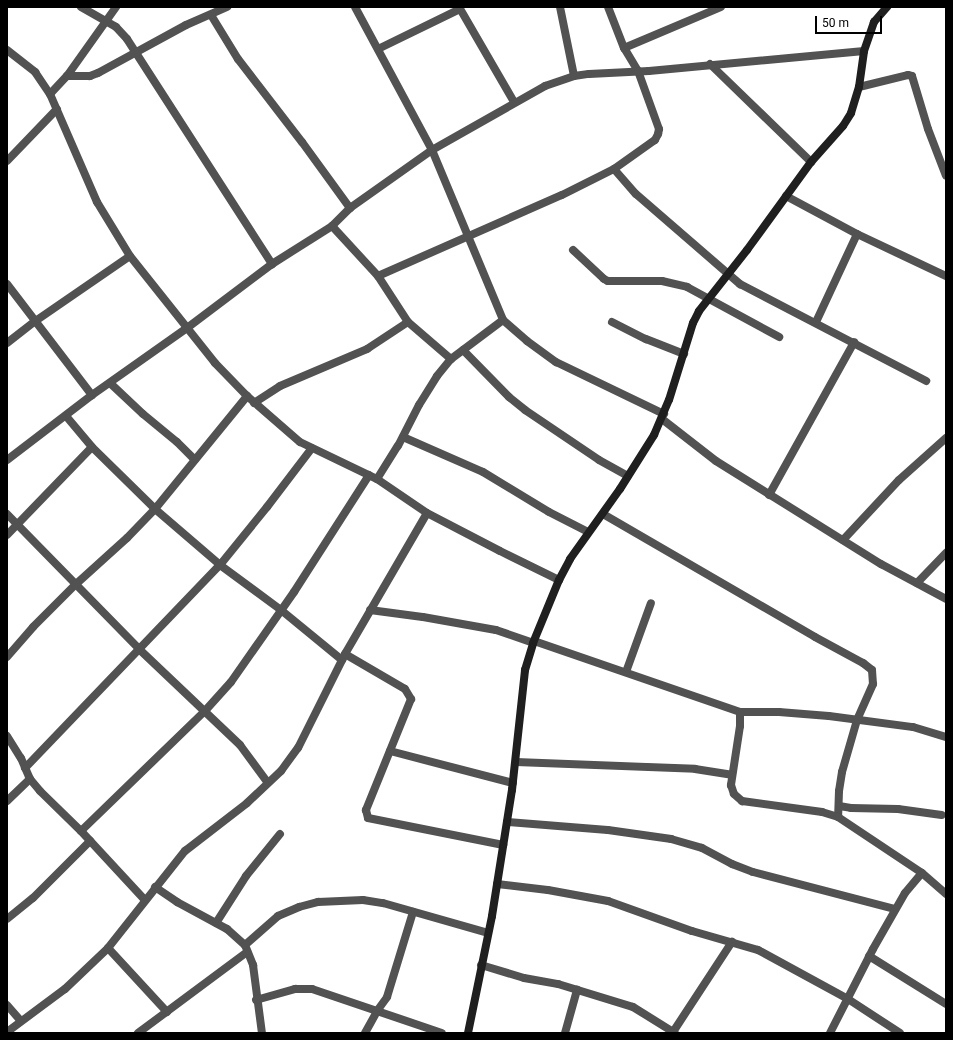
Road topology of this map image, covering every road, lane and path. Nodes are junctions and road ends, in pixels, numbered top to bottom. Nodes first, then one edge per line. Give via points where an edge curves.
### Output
1 (81, 7) edge
2 (116, 7) edge
3 (227, 7) edge
4 (355, 7) edge
5 (560, 7) edge
6 (608, 7) edge
7 (720, 7) edge
8 (459, 8) edge
9 (884, 8) edge
10 (211, 15) junction
11 (106, 21) junction
12 (624, 48) junction
13 (7, 50) edge
14 (378, 50) junction
15 (864, 51) junction
16 (136, 52) junction
17 (710, 64) junction
18 (638, 72) junction
19 (67, 76) junction
20 (574, 76) junction
21 (858, 87) junction
22 (50, 94) junction
23 (514, 102) junction
24 (57, 109) junction
25 (432, 150) junction
26 (7, 161) edge
27 (811, 162) junction
28 (614, 169) junction
29 (946, 176) edge
30 (786, 196) junction
31 (350, 208) junction
32 (332, 226) junction
33 (857, 234) junction
34 (467, 236) junction
35 (574, 250) dead end
36 (130, 256) junction
37 (272, 264) junction
38 (727, 274) junction
39 (378, 276) junction
40 (946, 276) edge
41 (7, 284) edge
42 (708, 298) junction
43 (503, 320) junction
44 (34, 322) junction
45 (408, 322) junction
46 (612, 322) dead end
47 (816, 322) junction
48 (187, 328) junction
49 (779, 337) dead end
50 (854, 342) junction
51 (7, 343) edge
52 (463, 350) junction
53 (684, 354) junction
54 (451, 360) junction
55 (926, 381) dead end
56 (110, 382) junction
57 (92, 395) junction
58 (247, 396) junction
59 (254, 403) junction
60 (66, 416) junction
61 (663, 416) junction
62 (403, 437) junction
63 (946, 438) edge
64 (92, 448) junction
65 (312, 448) junction
66 (7, 460) edge
67 (195, 460) junction
68 (628, 476) junction
69 (373, 477) junction
70 (769, 495) junction
71 (155, 509) junction
72 (428, 513) junction
73 (7, 514) edge
74 (603, 514) junction
75 (17, 523) junction
76 (588, 532) junction
77 (7, 535) edge
78 (843, 540) junction
79 (946, 553) edge
80 (220, 565) junction
81 (559, 580) junction
82 (917, 583) junction
83 (75, 585) junction
84 (946, 599) edge
85 (650, 603) dead end
86 (281, 610) junction
87 (370, 610) junction
88 (534, 642) junction
89 (140, 650) junction
90 (7, 657) edge
91 (343, 657) junction
92 (626, 672) junction
93 (204, 712) junction
94 (740, 712) junction
95 (857, 720) junction
96 (7, 736) edge
97 (946, 737) edge
98 (390, 751) junction
99 (516, 762) junction
100 (25, 768) junction
101 (732, 775) junction
102 (30, 779) junction
103 (268, 783) junction
104 (513, 783) junction
105 (7, 801) edge
106 (839, 806) junction
107 (942, 815) dead end
108 (838, 817) junction
109 (507, 822) junction
110 (82, 831) junction
111 (280, 834) dead end
112 (90, 840) junction
113 (503, 845) junction
114 (922, 873) junction
115 (497, 884) junction
116 (155, 887) junction
117 (944, 890) edge
118 (145, 900) junction
119 (895, 909) junction
120 (413, 912) junction
121 (7, 919) edge
122 (216, 923) junction
123 (488, 933) junction
124 (732, 942) junction
125 (108, 948) junction
126 (246, 949) junction
127 (869, 956) junction
128 (481, 965) junction
129 (577, 990) junction
130 (848, 999) junction
131 (256, 1000) junction
132 (946, 1004) edge
133 (7, 1005) edge
134 (377, 1011) junction
135 (168, 1012) junction
136 (21, 1021) junction
137 (8, 1032) edge
138 (674, 1032) edge
139 (138, 1033) edge
140 (262, 1033) edge
141 (365, 1033) edge
142 (442, 1033) edge
143 (468, 1033) edge
144 (565, 1033) edge
145 (830, 1033) edge
146 (900, 1033) edge

1 - 11 street
2 - 11 street
3 - 10 street
4 - 14 street
5 - 20 street
6 - 12 street
7 - 12 street
8 - 14 street
8 - 23 street
9 - 15 street via 874,22
10 - 16 street via 186,25
10 - 31 street via 238,59
11 - 16 street via 116,27
11 - 19 street
12 - 18 street
13 - 22 street via 35,72
14 - 25 street
15 - 17 street
15 - 21 street
16 - 19 street via 90,76
16 - 37 street
17 - 18 street
17 - 27 street
18 - 20 street via 618,71
18 - 28 street via 659,129 658,134 655,140
19 - 22 street
20 - 23 street via 545,86
21 - 27 street via 851,113 843,126
21 - 29 street via 908,74 912,76
22 - 24 street
23 - 25 street
24 - 26 street
24 - 36 street via 97,202
25 - 31 street
25 - 34 street
27 - 30 street
28 - 34 street via 562,195
28 - 38 street via 636,194
30 - 33 street
30 - 38 street
31 - 32 street
32 - 37 street
32 - 39 street
33 - 40 street
33 - 47 street
34 - 39 street
34 - 43 street
35 - 42 street via 608,281 676,283
36 - 44 street
36 - 48 street
37 - 48 street
38 - 42 street
38 - 47 street via 740,284
39 - 45 street
41 - 44 street
42 - 49 street
42 - 53 street via 693,323
43 - 52 street
43 - 61 street via 556,362
44 - 51 street
44 - 57 street
45 - 54 street
45 - 59 street via 367,349 280,386
46 - 53 street
47 - 50 street
48 - 56 street
48 - 58 street via 215,363
50 - 55 street
50 - 70 street
52 - 54 street
52 - 68 street via 525,410 599,460
53 - 61 street
54 - 62 street via 422,399
56 - 57 street
56 - 67 street
57 - 60 street
58 - 59 street
58 - 67 street
59 - 65 street via 287,432
60 - 64 street
60 - 66 street
61 - 68 street
61 - 70 street via 716,461
62 - 69 street
62 - 76 street via 483,472
63 - 78 street via 899,480
64 - 71 street
64 - 75 street
65 - 69 street
65 - 80 street
67 - 71 street
68 - 74 street
69 - 72 street
69 - 86 street
70 - 78 street
71 - 80 street
71 - 83 street
72 - 81 street
72 - 87 street
73 - 75 street
74 - 76 street
74 - 95 street via 872,670 873,684
75 - 77 street
75 - 83 street
76 - 81 street
78 - 82 street
79 - 82 street
80 - 86 street
80 - 89 street
81 - 88 street
82 - 84 street
83 - 89 street
83 - 90 street
85 - 92 street
86 - 91 street
86 - 93 street via 231,682
87 - 88 street via 496,630
87 - 91 street
88 - 92 street
88 - 99 street via 525,670
89 - 93 street
89 - 100 street
91 - 98 street via 405,688 410,694 411,699
91 - 103 street via 298,748 281,771
92 - 94 street
93 - 103 street via 240,746
93 - 110 street
94 - 95 street via 779,712
94 - 101 street
95 - 97 street via 913,727
95 - 106 street via 842,772
96 - 100 street
98 - 104 street
98 - 113 street via 366,810 368,818
99 - 101 street via 696,769
99 - 104 street
100 - 102 street
101 - 108 street via 731,785 734,794 742,801 822,812
102 - 105 street
102 - 110 street
103 - 116 street via 247,803 185,851
104 - 109 street
106 - 107 street via 898,809
106 - 108 street
108 - 114 street
109 - 113 street
109 - 119 street via 608,830 670,839 702,848 752,872
110 - 112 street
111 - 122 street via 246,876
112 - 118 street
112 - 121 street via 33,898
113 - 115 street
114 - 117 street
114 - 119 street via 904,892
115 - 123 street
115 - 124 street via 548,890 608,902
116 - 118 street
116 - 122 street
118 - 125 street
119 - 127 street
120 - 123 street
120 - 126 street via 363,900 318,902 278,916
120 - 134 street via 387,997
122 - 126 street via 227,929
123 - 128 street
124 - 130 street via 758,950
124 - 138 street
125 - 135 street
125 - 136 street via 65,989
126 - 131 street via 253,964
126 - 135 street
127 - 130 street
127 - 132 street
128 - 129 street
128 - 143 street
129 - 138 street via 632,1007
129 - 144 street
130 - 145 street
130 - 146 street
131 - 134 street via 304,988
131 - 140 street
133 - 136 street
134 - 141 street
134 - 142 street
135 - 139 street
136 - 137 street

